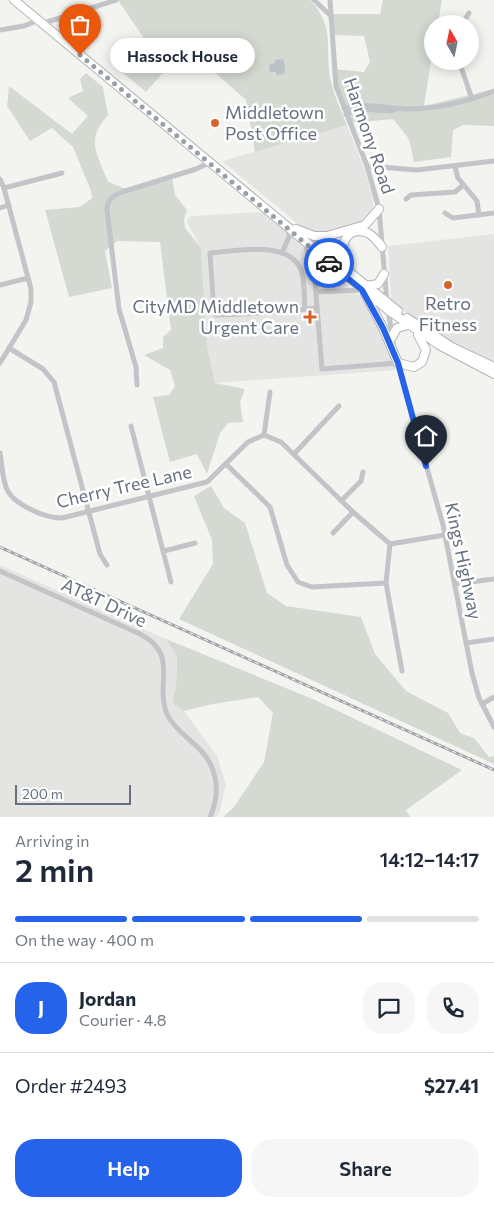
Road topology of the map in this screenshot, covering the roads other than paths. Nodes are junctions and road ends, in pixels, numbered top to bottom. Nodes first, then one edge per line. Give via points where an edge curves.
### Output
1 (14, 0) edge
2 (22, 0) edge
3 (116, 0) edge
4 (314, 0) edge
5 (330, 0) edge
6 (330, 15) junction
7 (39, 20) junction
8 (47, 22) junction
9 (0, 30) edge
10 (463, 70) edge
11 (494, 91) edge
12 (472, 99) junction
13 (344, 108) junction
14 (400, 108) junction
15 (346, 114) junction
16 (494, 161) edge
17 (209, 163) junction
18 (367, 166) junction
19 (455, 167) junction
20 (62, 173) dead end
21 (0, 179) edge
22 (463, 185) junction
23 (4, 188) junction
24 (406, 199) dead end
25 (9, 205) junction
26 (0, 208) edge
27 (379, 208) junction
28 (445, 213) dead end
29 (494, 213) edge
30 (479, 215) junction
31 (292, 229) junction
32 (305, 242) junction
33 (382, 246) junction
34 (282, 253) junction
35 (307, 258) junction
36 (326, 260) junction
37 (299, 266) junction
38 (312, 268) junction
39 (351, 274) junction
40 (384, 274) junction
41 (28, 278) junction
42 (315, 279) junction
43 (303, 280) junction
44 (0, 285) edge
45 (364, 288) junction
46 (316, 292) junction
47 (387, 307) junction
48 (318, 308) junction
49 (305, 309) junction
50 (408, 325) junction
51 (416, 330) junction
52 (392, 337) junction
53 (9, 348) junction
54 (0, 363) edge
55 (398, 363) junction
56 (494, 368) edge
57 (494, 374) edge
58 (137, 385) dead end
59 (270, 392) dead end
60 (339, 406) dead end
61 (131, 426) dead end
62 (264, 435) junction
63 (0, 453) edge
64 (294, 454) junction
65 (226, 464) junction
66 (363, 472) dead end
67 (149, 496) junction
68 (342, 500) junction
69 (89, 512) junction
70 (353, 512) junction
71 (333, 533) dead end
72 (445, 535) junction
73 (195, 543) dead end
74 (390, 544) junction
75 (164, 551) junction
76 (107, 565) dead end
77 (0, 570) edge
78 (494, 579) edge
79 (171, 582) dead end
80 (386, 583) junction
81 (455, 584) junction
82 (494, 639) edge
83 (466, 643) junction
84 (402, 671) dead end
85 (494, 697) edge
86 (482, 704) junction
87 (494, 727) edge
88 (210, 817) edge

1 - 7 highway
2 - 8 highway
3 - 8 street
4 - 6 street
5 - 6 street, Harmony Road
6 - 13 street, Harmony Road via 334,78
7 - 9 street
7 - 17 highway
8 - 31 highway
10 - 12 street
11 - 12 street
12 - 14 street via 442,106
13 - 14 street via 362,104
13 - 15 street, Harmony Road
14 - 15 street via 391,111 359,109
15 - 18 street, Harmony Road
16 - 19 street
17 - 31 highway
17 - 58 street via 122,192 108,201 117,298 136,367
18 - 19 street via 417,170
18 - 27 street, Harmony Road
19 - 22 street
20 - 23 street
21 - 23 street
22 - 24 street via 455,192 411,195
22 - 30 street via 477,201
23 - 25 street
25 - 26 street
25 - 41 street
27 - 31 highway via 365,225 327,236 314,236
27 - 33 street, Harmony Road
28 - 30 street via 453,218
29 - 30 street
31 - 32 highway
31 - 34 street
31 - 39 highway
32 - 35 street
32 - 36 highway
33 - 39 highway via 369,233 349,235 342,252
33 - 40 street, Harmony Road
34 - 37 street
34 - 49 street via 268,250 210,253 214,313 217,316
35 - 37 street
35 - 38 street
36 - 38 street via 316,260
36 - 45 highway
37 - 43 street
38 - 42 street
39 - 45 highway
40 - 45 highway via 378,284
40 - 47 street, Harmony Road
41 - 44 street
41 - 53 street via 30,310
42 - 43 street
42 - 46 street
43 - 49 street
45 - 46 street
45 - 47 highway
45 - 55 highway
46 - 48 street
47 - 50 highway
47 - 52 street, Kings Highway
47 - 56 highway via 452,347
48 - 49 street
48 - 55 street via 322,369
50 - 51 highway
50 - 52 highway via 397,328
51 - 55 highway via 425,345 425,358 414,367
51 - 57 highway
52 - 55 street, Kings Highway
53 - 54 street
53 - 69 street via 43,369 54,382
55 - 72 street, Kings Highway
59 - 62 street
60 - 64 street
61 - 67 street
62 - 64 street via 277,439
62 - 65 street, Cherry Tree Lane via 248,442
63 - 69 street, Cherry Tree Lane via 7,491 15,502 52,518 68,518
64 - 68 street
65 - 67 street, Cherry Tree Lane via 207,482
65 - 80 street via 270,507 290,572 298,582 312,587
66 - 68 street via 361,480
67 - 69 street, Cherry Tree Lane
67 - 75 street
68 - 70 street
69 - 76 street via 100,554
70 - 71 street
70 - 74 street
72 - 74 street
72 - 81 street, Kings Highway
73 - 75 street
74 - 80 street
75 - 79 street
77 - 88 street, AT&T Drive via 153,642 164,662 167,715 177,729 208,757 215,773 217,794
78 - 81 street
80 - 84 street
81 - 83 street, Kings Highway
82 - 83 street
83 - 86 street, Kings Highway
85 - 86 street
86 - 87 street, Kings Highway

